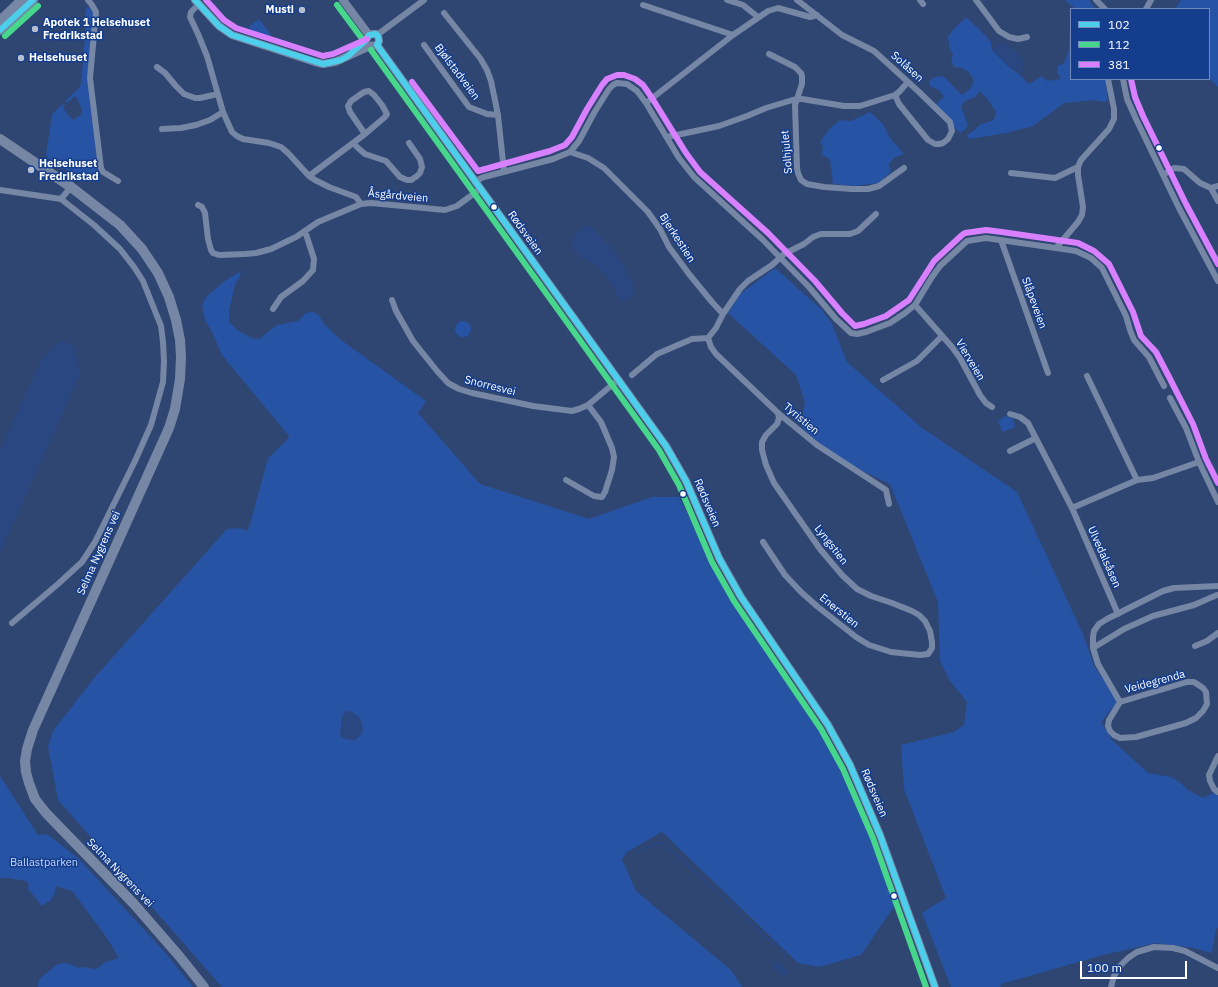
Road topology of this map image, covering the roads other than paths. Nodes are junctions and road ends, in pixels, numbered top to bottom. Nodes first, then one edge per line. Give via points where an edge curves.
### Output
1 (22, 0) edge
2 (32, 0) edge
3 (88, 0) edge
4 (343, 0) edge
5 (424, 0) edge
6 (727, 0) edge
7 (797, 0) edge
8 (976, 0) edge
9 (1096, 0) edge
10 (197, 2) edge
11 (643, 5) dead end
12 (1104, 8) edge
13 (444, 13) dead end
14 (817, 15) junction
15 (758, 17) junction
16 (0, 21) edge
17 (0, 30) edge
18 (733, 35) junction
19 (1027, 37) dead end
20 (372, 40) junction
21 (424, 45) dead end
22 (769, 54) dead end
23 (157, 67) dead end
24 (1108, 80) edge
25 (1123, 80) edge
26 (908, 82) junction
27 (218, 94) junction
28 (895, 95) junction
29 (796, 99) junction
30 (646, 103) junction
31 (223, 112) junction
32 (498, 115) junction
33 (162, 128) dead end
34 (365, 134) junction
35 (667, 137) junction
36 (0, 139) edge
37 (353, 142) junction
38 (409, 143) dead end
39 (570, 152) junction
40 (1078, 167) junction
41 (904, 168) dead end
42 (504, 171) junction
43 (1011, 173) dead end
44 (1162, 175) junction
45 (309, 176) junction
46 (118, 181) dead end
47 (475, 181) junction
48 (71, 187) junction
49 (1215, 187) edge
50 (480, 189) junction
51 (0, 190) edge
52 (61, 199) junction
53 (1218, 201) edge
54 (361, 204) junction
55 (198, 205) dead end
56 (876, 214) dead end
57 (305, 231) junction
58 (1001, 240) junction
59 (1056, 248) junction
60 (780, 258) junction
61 (1218, 281) edge
62 (392, 300) dead end
63 (915, 305) junction
64 (273, 309) dead end
65 (724, 314) junction
66 (942, 336) junction
67 (708, 338) junction
68 (1048, 373) dead end
69 (632, 375) dead end
70 (1087, 376) dead end
71 (618, 380) junction
72 (883, 380) dead end
73 (1164, 386) dead end
74 (1170, 398) dead end
75 (588, 404) junction
76 (992, 407) dead end
77 (778, 413) junction
78 (1010, 414) dead end
79 (1036, 438) junction
80 (1010, 451) dead end
81 (1199, 462) junction
82 (566, 480) dead end
83 (1137, 480) junction
84 (1218, 502) edge
85 (889, 504) dead end
86 (1072, 508) junction
87 (763, 542) dead end
88 (1218, 586) edge
89 (1218, 596) edge
90 (1118, 614) junction
91 (12, 622) dead end
92 (1218, 633) edge
93 (1195, 646) dead end
94 (1093, 648) junction
95 (928, 654) joint
96 (1120, 702) junction
97 (1218, 756) edge
98 (1218, 792) edge
99 (1218, 968) edge
100 (204, 987) edge
101 (935, 987) edge
102 (1111, 987) edge

1 - 16 main road
2 - 17 main road
3 - 46 street via 96,12 90,78 101,168
4 - 20 street, Rødsveien
5 - 20 street
6 - 15 street via 743,5
7 - 14 street, Solåsen
8 - 19 street via 999,31 1018,39
9 - 12 street
10 - 20 street via 224,30 238,37 323,64 336,62 348,56 355,48
10 - 27 street, Åsgårdveien via 190,17 207,56
11 - 18 street
13 - 32 street, Bjølstadveien via 487,70 496,98
14 - 15 street via 810,17 778,8 768,10
14 - 26 street, Solåsen via 842,35 874,51
15 - 18 street
18 - 30 street
20 - 47 street, Rødsveien
21 - 32 street, Bjølstadveien via 469,107
22 - 29 street, Solhjulet via 801,73 803,80
23 - 27 street via 184,94 200,98
24 - 40 street via 1114,109 1112,125 1081,160
25 - 44 street via 1127,99
26 - 28 street
26 - 28 street, Solåsen via 950,122 952,131 948,139 939,144 928,140
27 - 31 street, Åsgårdveien
28 - 29 street via 860,106
29 - 35 street via 719,126
29 - 41 street, Solhjulet via 797,168 799,177 804,182 824,187 868,189 879,186
30 - 35 street
30 - 39 street via 630,86 620,83 613,85 606,92 579,141
31 - 33 street via 196,125
31 - 45 street, Åsgårdveien via 235,134 243,139 281,147
32 - 42 street, Bjølstadveien
34 - 34 street via 348,106 351,101 369,91 387,114
34 - 37 street
35 - 60 street via 694,177
36 - 48 main road, Selma Nygrens vei
37 - 38 street via 366,154 386,161 400,176 411,180 420,173 422,167 420,158
37 - 45 street
39 - 42 street via 553,159
39 - 65 street, Bjerkestien via 588,158 604,168 648,212 689,274
40 - 43 street via 1055,178
40 - 59 street via 1082,215
42 - 47 street
44 - 49 street via 1174,168 1184,169 1200,183
44 - 61 street
45 - 54 street, Åsgårdveien via 322,185 356,197
47 - 50 street, Rødsveien
48 - 52 street
48 - 100 main road, Selma Nygrens vei via 120,225 142,249 158,273 176,320 180,340 180,379 175,409 163,442 33,730 26,755 26,772 36,799 46,813 134,904
49 - 53 street
50 - 54 street, Åsgårdveien via 457,206 445,210
50 - 71 street, Rødsveien
51 - 52 street
52 - 91 street via 120,249 144,280 161,326 163,382 152,425 95,542 82,562
54 - 57 street via 318,222
55 - 57 street via 205,213 209,247 215,255 264,251
56 - 60 street via 858,231 850,234 817,235
57 - 64 street via 314,259 313,270 281,298
58 - 59 street
58 - 63 street via 986,238 963,244 940,266
58 - 68 street, Slåpeveien
59 - 73 street via 1081,253 1102,268 1126,316 1134,340 1149,357
60 - 63 street via 851,333 866,332 890,323
60 - 65 street via 748,281
62 - 75 street, Snorresvei via 413,341 448,383 459,389 559,410 576,411
63 - 66 street, Vierveien
65 - 67 street
66 - 72 street via 917,361
66 - 76 street, Vierveien via 960,358 980,395
67 - 69 street via 692,339 657,354
67 - 77 street, Tyristien via 716,354
70 - 83 street
71 - 75 street, Snorresvei
71 - 101 street, Rødsveien via 666,446 686,481 719,558 741,597 828,725 850,766 880,835
74 - 81 street via 1186,428
75 - 82 street via 601,422 612,448 612,470 601,497 594,496
77 - 85 street, Tyristien via 816,445 886,490
77 - 95 street, Lyngstien via 777,424 762,442 766,465 774,483 820,549 857,589 919,615 925,622 932,642
78 - 79 street, Ulvedalsåsen via 1028,423
79 - 80 street
79 - 86 street, Ulvedalsåsen
81 - 83 street via 1153,478
81 - 84 street
83 - 86 street
86 - 90 street, Ulvedalsåsen
87 - 95 street, Enerstien via 785,575 818,607 856,638 891,652
88 - 89 street, Veidegrenda
88 - 90 street, Veidegrenda via 1174,588 1152,596
89 - 94 street, Veidegrenda via 1154,616 1124,629
90 - 94 street, Veidegrenda via 1107,619 1094,631
92 - 93 street
94 - 96 street, Veidegrenda via 1098,664
96 - 96 street, Veidegrenda via 1194,682 1206,692 1207,704 1196,718 1186,723 1136,737 1120,738 1114,735 1108,726 1108,720
97 - 98 street via 1209,774 1210,782
99 - 102 street via 1185,951 1150,948 1128,958 1117,971

